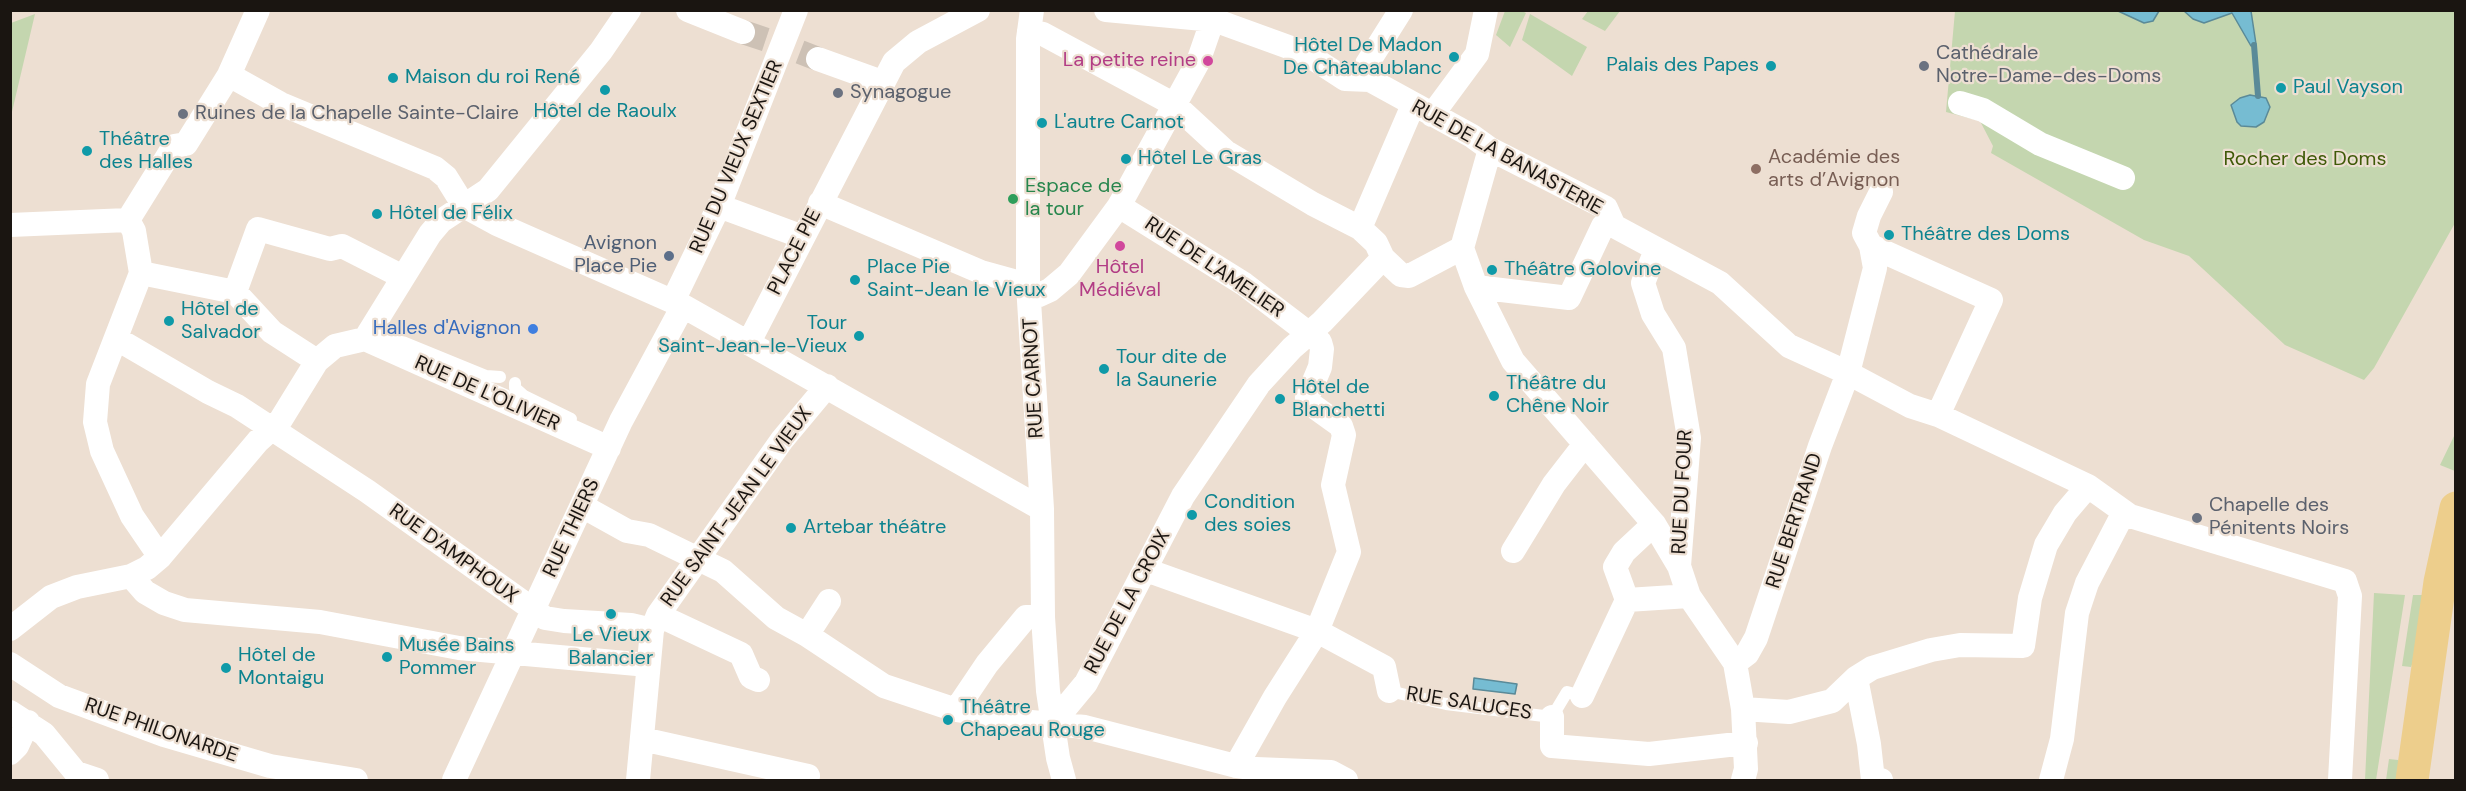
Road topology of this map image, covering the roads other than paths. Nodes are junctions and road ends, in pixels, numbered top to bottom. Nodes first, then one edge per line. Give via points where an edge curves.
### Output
1 (258, 10) edge
2 (688, 10) edge
3 (796, 10) edge
4 (978, 10) edge
5 (1106, 10) edge
6 (1401, 10) edge
7 (1486, 10) edge
8 (620, 13) edge
9 (1215, 15) edge
10 (1030, 21) edge
11 (743, 32) tunnel mouth
12 (793, 49) junction
13 (229, 75) junction
14 (1361, 78) junction
15 (882, 82) junction
16 (1960, 103) dead end
17 (1175, 105) junction
18 (1422, 110) junction
19 (1490, 149) junction
20 (2123, 178) dead end
21 (1881, 192) dead end
22 (820, 202) junction
23 (464, 206) junction
24 (720, 206) junction
25 (1119, 206) junction
26 (128, 220) junction
27 (1610, 220) junction
28 (10, 225) edge
29 (1360, 228) junction
30 (803, 237) junction
31 (1871, 246) junction
32 (1462, 248) junction
33 (1656, 250) junction
34 (1383, 258) junction
35 (141, 273) junction
36 (403, 277) junction
37 (1476, 287) junction
38 (1029, 290) junction
39 (235, 292) junction
40 (678, 303) junction
41 (368, 334) junction
42 (117, 339) junction
43 (1300, 340) junction
44 (749, 342) junction
45 (317, 361) junction
46 (1848, 373) junction
47 (500, 377) dead end
48 (515, 383) dead end
49 (827, 386) junction
50 (1938, 416) junction
51 (272, 430) junction
52 (611, 443) junction
53 (1585, 444) junction
54 (2088, 486) junction
55 (582, 506) junction
56 (2456, 508) edge
57 (1042, 509) junction
58 (2124, 512) junction
59 (1654, 524) junction
60 (1513, 550) dead end
61 (160, 557) junction
62 (699, 559) junction
63 (1679, 566) junction
64 (1146, 570) junction
65 (131, 576) junction
66 (1689, 596) junction
67 (1627, 600) junction
68 (829, 601) dead end
69 (533, 611) junction
70 (2456, 612) edge
71 (1043, 617) junction
72 (655, 622) junction
73 (10, 629) edge
74 (1317, 631) junction
75 (807, 635) junction
76 (514, 652) junction
77 (1735, 663) junction
78 (10, 664) edge
79 (648, 665) junction
80 (1856, 678) junction
81 (758, 680) dead end
82 (1389, 691) joint
83 (1582, 696) joint
84 (1743, 709) junction
85 (956, 710) junction
86 (19, 717) edge
87 (1552, 717) junction
88 (1052, 724) junction
89 (642, 740) junction
90 (1746, 743) junction
91 (10, 753) edge
92 (1236, 766) junction
93 (261, 772) edge
94 (808, 776) dead end
95 (97, 780) edge
96 (356, 780) edge
97 (454, 780) edge
98 (638, 780) edge
99 (1064, 780) edge
100 (1346, 780) edge
101 (1743, 780) edge
102 (1873, 780) edge
103 (1881, 780) edge
104 (2051, 780) edge
105 (2340, 780) edge
106 (2412, 780) edge
107 (2433, 780) edge

1 - 13 street
2 - 11 street
3 - 12 street, RUE DU VIEUX SEXTIER
4 - 15 street, PLACE PIE via 906,50
5 - 9 street, RUE DE LA BANASTERIE
6 - 14 street
7 - 18 street via 1477,54
8 - 23 street via 601,51 488,190
9 - 14 street, RUE DE LA BANASTERIE via 1305,53 1346,79
9 - 17 street via 1198,62
10 - 17 street via 1043,34
10 - 38 street, RUE CARNOT
12 - 15 street
12 - 24 street, RUE DU VIEUX SEXTIER
13 - 23 street via 281,104 435,168 446,177
13 - 26 street via 186,144 174,146
14 - 18 street, RUE DE LA BANASTERIE via 1380,84
15 - 22 street, PLACE PIE
16 - 20 street via 1983,110 2040,144
17 - 25 street
17 - 29 street via 1227,152
18 - 19 street, RUE DE LA BANASTERIE
18 - 29 street
19 - 27 street, RUE DE LA BANASTERIE via 1606,208
19 - 32 street
21 - 31 street, RUE BERTRAND via 1864,233
22 - 30 street, PLACE PIE
22 - 38 street
23 - 36 street via 441,221
23 - 40 street
24 - 30 street
24 - 40 street, RUE DU VIEUX SEXTIER
25 - 38 street via 1069,274 1039,295
25 - 43 street, RUE DE L'AMELIER via 1244,284
26 - 28 street
26 - 35 street via 134,231
27 - 33 street, RUE DE LA BANASTERIE
27 - 37 street via 1603,226 1569,298
29 - 34 street via 1376,243
30 - 44 street, PLACE PIE
31 - 46 street, RUE BERTRAND via 1875,268
31 - 50 street via 1991,300
32 - 34 street via 1409,276 1401,275
32 - 37 street
33 - 46 street, RUE DE LA BANASTERIE via 1720,283 1789,346
33 - 63 street, RUE DU FOUR via 1643,283 1653,314 1674,348 1689,438
34 - 43 street, RUE DE LA CROIX
35 - 39 street
35 - 42 street
36 - 39 street via 342,246 330,249 258,229
36 - 41 street
37 - 53 street via 1513,361
38 - 57 street, RUE CARNOT
39 - 45 street via 272,332
40 - 44 street
40 - 52 street
41 - 45 street via 335,346
41 - 47 lane via 486,376
41 - 52 street, RUE DE L'OLIVIER
42 - 51 street, RUE D'AMPHOUX
42 - 61 street via 98,384 95,422 102,450 132,516
43 - 64 street, RUE DE LA CROIX via 1259,384 1183,496
43 - 74 street via 1320,342 1322,349 1308,403 1341,426 1344,435 1333,485 1349,552
44 - 49 street
45 - 51 street
46 - 50 street, RUE DE LA BANASTERIE via 1910,406
46 - 77 street, RUE BERTRAND via 1756,638
48 - 52 lane via 524,396
49 - 57 street
49 - 62 street, RUE SAINT-JEAN LE VIEUX via 783,440
50 - 54 street, RUE DE LA BANASTERIE
51 - 61 street via 258,441
51 - 69 street, RUE D'AMPHOUX via 367,491
52 - 55 street, RUE THIERS
53 - 59 street
53 - 60 street via 1554,484
54 - 58 street, RUE DE LA BANASTERIE
54 - 80 street via 2065,513 2046,545 2030,598 2023,646 1960,645 1931,650 1872,668
55 - 62 street via 627,531 650,535
55 - 69 street, RUE THIERS
56 - 106 main road via 2440,582
57 - 71 street, RUE CARNOT
58 - 104 street via 2077,613 2062,739
58 - 105 street, RUE DE LA BANASTERIE via 2345,581 2350,596
59 - 63 street
59 - 67 street via 1624,552 1615,567
61 - 65 street
62 - 72 street, RUE SAINT-JEAN LE VIEUX
62 - 75 street via 723,571 776,618
63 - 66 street
64 - 74 street, RUE SALUCES
64 - 88 street, RUE DE LA CROIX via 1086,682
65 - 73 street via 77,587 51,597
65 - 76 street via 145,592 185,610 320,622 459,648
66 - 67 street
66 - 77 street
67 - 83 street
68 - 75 street
69 - 72 street, RUE D'AMPHOUX via 544,618 564,621 631,625
69 - 76 street, RUE THIERS
70 - 107 main road
71 - 85 street via 1026,617
71 - 88 street, RUE CARNOT
72 - 79 street
72 - 81 street, RUE D'AMPHOUX via 741,654 751,677
74 - 82 street, RUE SALUCES via 1384,667
74 - 92 street
75 - 85 street via 884,686
76 - 79 street
76 - 97 street, RUE THIERS
77 - 84 street
78 - 93 street, RUE PHILONARDE via 59,696
79 - 89 street
80 - 84 street via 1832,701 1789,712
80 - 102 street
82 - 87 lane, RUE SALUCES via 1446,704
83 - 87 lane via 1567,692
84 - 90 street
85 - 88 street
86 - 91 street via 17,746
86 - 95 street via 44,735 76,773
87 - 90 street via 1552,746 1649,754
88 - 92 street via 1085,727
88 - 99 street, RUE CARNOT
89 - 94 street
89 - 98 street
90 - 101 street
92 - 100 street via 1331,772
93 - 96 street, RUE PHILONARDE
102 - 103 street

